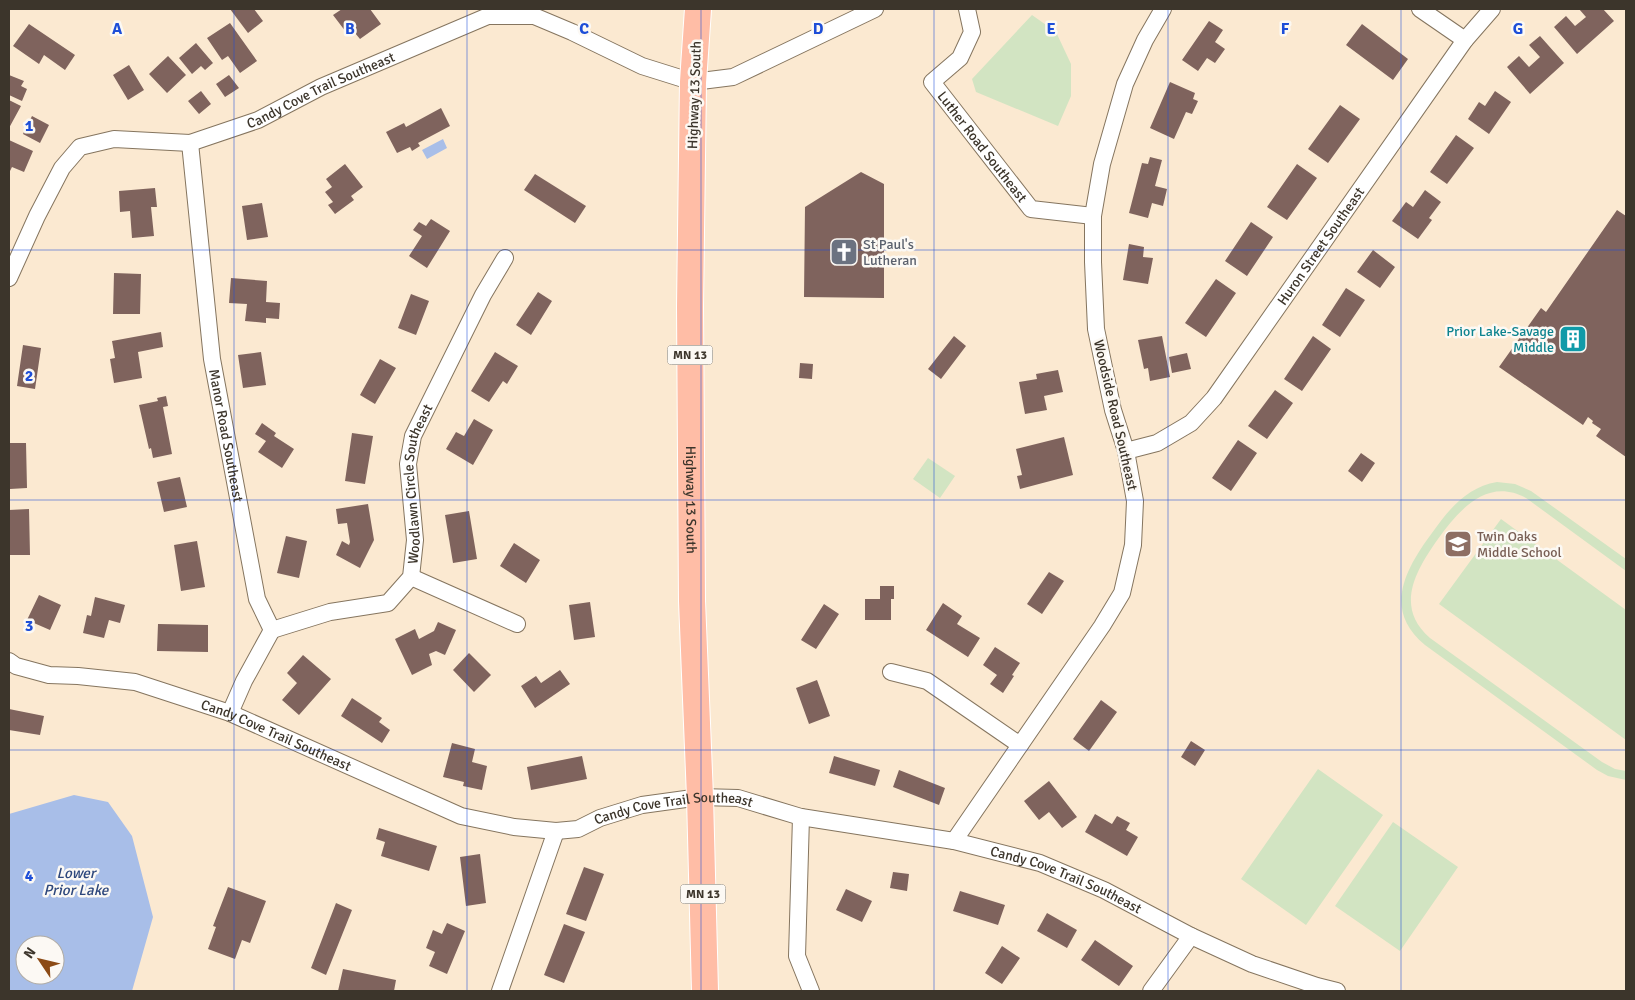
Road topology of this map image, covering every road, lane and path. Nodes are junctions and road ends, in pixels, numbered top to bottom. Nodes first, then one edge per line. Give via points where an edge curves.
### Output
1 (698, 9) edge
2 (875, 9) edge
3 (967, 9) edge
4 (1163, 9) edge
5 (1420, 9) edge
6 (1492, 9) edge
7 (1465, 40) junction
8 (693, 82) junction
9 (190, 143) junction
10 (1093, 216) junction
11 (505, 258) dead end
12 (9, 278) edge
13 (1126, 451) junction
14 (411, 577) junction
15 (517, 624) dead end
16 (272, 630) junction
17 (9, 661) edge
18 (891, 672) dead end
19 (230, 713) junction
20 (1020, 745) junction
21 (700, 797) junction
22 (801, 817) junction
23 (556, 831) junction
24 (954, 841) junction
25 (1191, 936) junction
26 (500, 991) edge
27 (705, 991) edge
28 (811, 991) edge
29 (1151, 991) edge
30 (1337, 991) edge

1 - 8 main road, Highway 13 South / MN 13
2 - 8 street via 733,77
3 - 10 street, Luther Road Southeast via 972,32 960,58 932,82 1031,209
4 - 10 street, Woodside Road Southeast via 1124,84 1102,164
5 - 7 street
6 - 7 street, Huron Street Southeast
7 - 13 street, Huron Street Southeast via 1214,398 1191,424 1157,443
8 - 9 street, Candy Cove Trail Southeast via 642,66 534,16 488,16 321,87 258,120
8 - 21 main road, Highway 13 South / MN 13 via 690,307 692,601
9 - 12 street, Candy Cove Trail Southeast via 114,139 80,146 62,168
9 - 16 street, Manor Road Southeast via 212,359 257,599
10 - 13 street, Woodside Road Southeast via 1096,329 1113,410
11 - 14 street, Woodlawn Circle Southeast via 483,295 413,436 408,464 415,540
13 - 20 street, Woodside Road Southeast via 1135,501 1133,545 1122,594
14 - 15 street
14 - 16 street, Woodlawn Circle Southeast via 388,603 330,612
16 - 19 street
17 - 19 street, Candy Cove Trail Southeast via 49,675 134,682
18 - 20 street via 928,681
19 - 23 street, Candy Cove Trail Southeast via 460,816 514,827
20 - 24 street, Woodside Road Southeast
21 - 22 street, Candy Cove Trail Southeast via 738,798
21 - 23 street, Candy Cove Trail Southeast via 642,805 600,818 578,829
21 - 27 main road, Highway 13 South / MN 13
22 - 24 street, Candy Cove Trail Southeast
22 - 28 street via 797,956
23 - 26 street
24 - 25 street, Candy Cove Trail Southeast via 1040,863 1104,890
25 - 29 street
25 - 30 street, Candy Cove Trail Southeast via 1252,964

